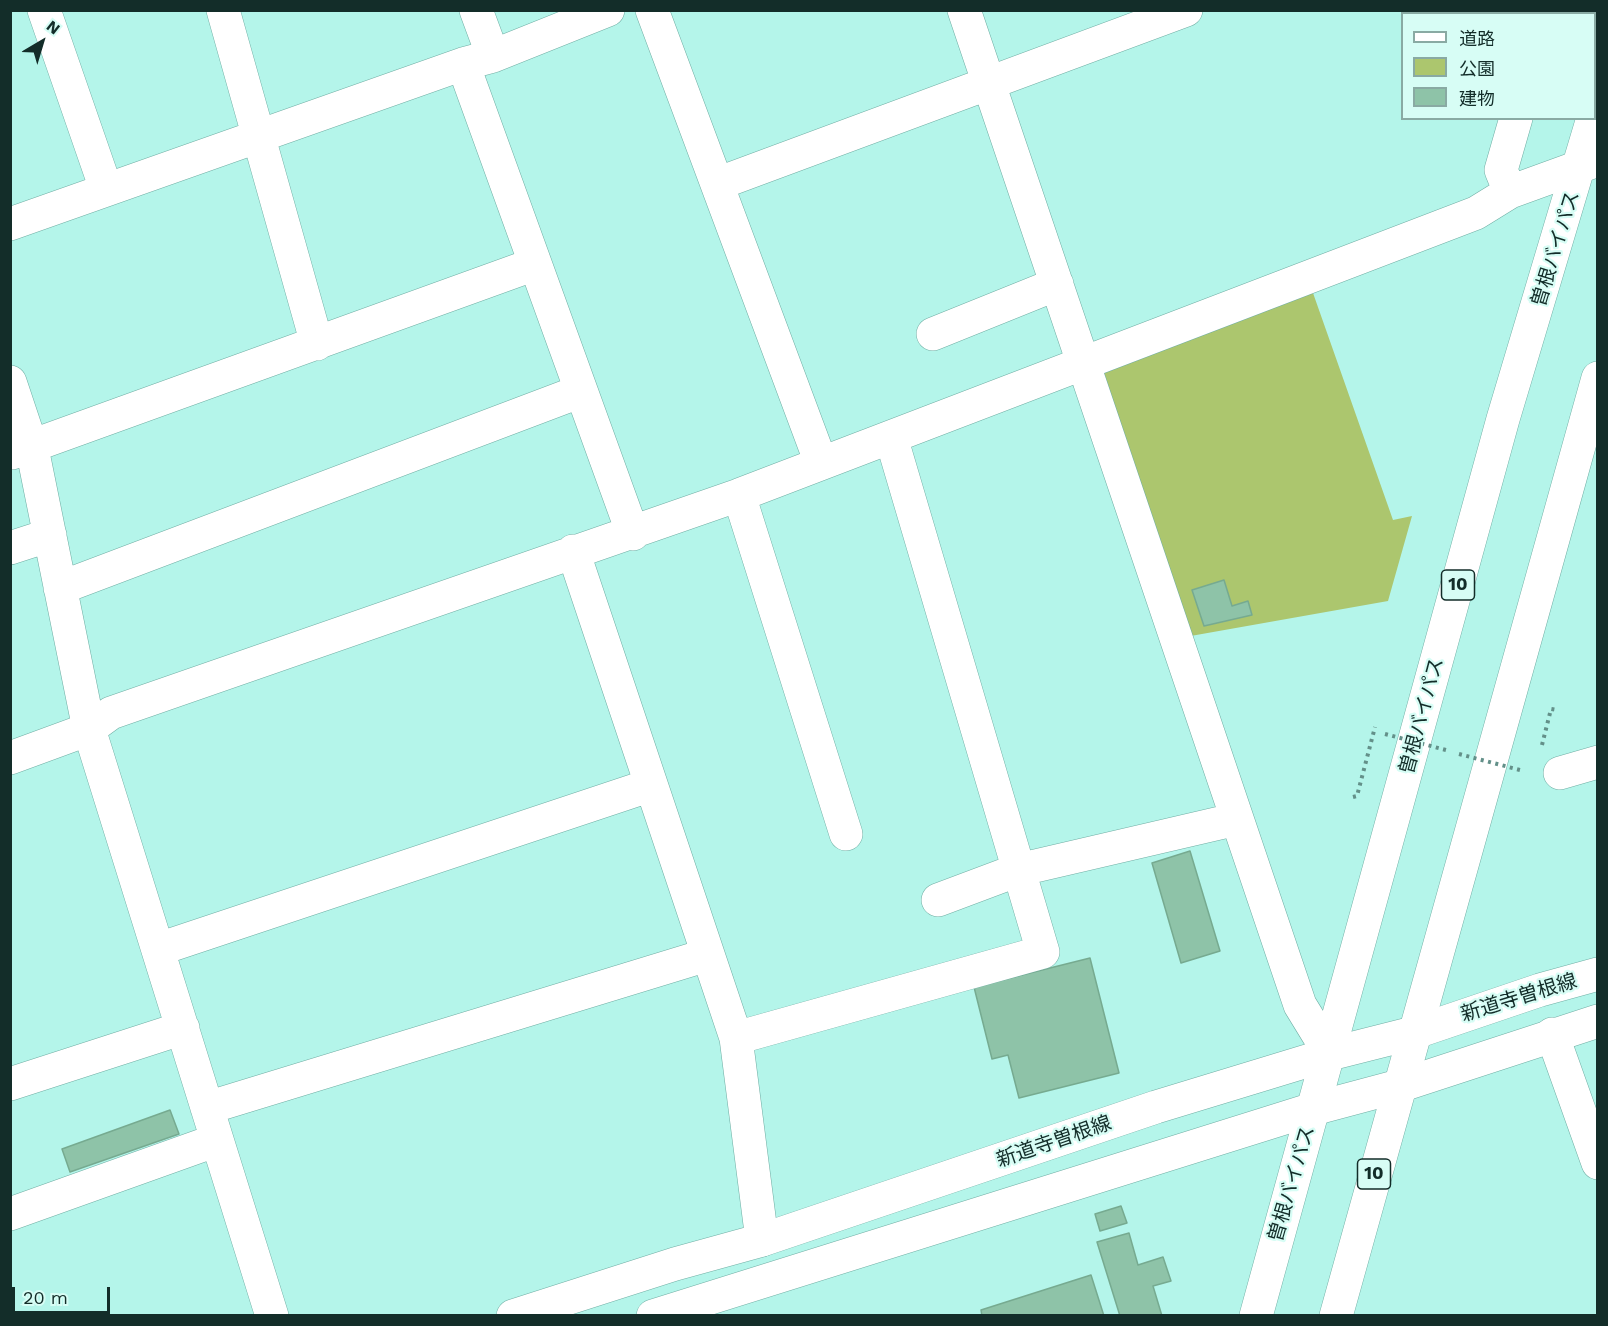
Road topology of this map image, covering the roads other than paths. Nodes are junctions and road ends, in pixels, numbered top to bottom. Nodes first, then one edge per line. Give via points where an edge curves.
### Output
1 (44, 10) edge
2 (223, 10) edge
3 (476, 10) edge
4 (608, 10) edge
5 (652, 10) edge
6 (964, 10) edge
7 (1186, 10) edge
8 (478, 60) junction
9 (990, 83) junction
10 (1515, 120) edge
11 (1594, 120) edge
12 (258, 136) junction
13 (1589, 163) edge
14 (717, 184) junction
15 (106, 189) junction
16 (1510, 192) junction
17 (10, 224) edge
18 (535, 264) junction
19 (1057, 284) junction
20 (933, 334) dead end
21 (317, 344) junction
22 (1083, 365) junction
23 (10, 382) edge
24 (1597, 382) edge
25 (581, 391) junction
26 (891, 437) junction
27 (21, 451) edge
28 (821, 463) junction
29 (740, 495) junction
30 (633, 534) junction
31 (50, 535) junction
32 (10, 548) edge
33 (573, 551) junction
34 (60, 588) junction
35 (89, 729) junction
36 (10, 758) edge
37 (1598, 762) edge
38 (1560, 773) dead end
39 (651, 785) junction
40 (1237, 819) junction
41 (846, 834) dead end
42 (1018, 870) junction
43 (938, 900) dead end
44 (159, 949) junction
45 (707, 955) junction
46 (1598, 974) edge
47 (1598, 1021) edge
48 (183, 1028) junction
49 (1413, 1033) junction
50 (1552, 1034) junction
51 (736, 1038) junction
52 (1330, 1054) junction
53 (10, 1084) edge
54 (1399, 1086) junction
55 (207, 1108) junction
56 (1313, 1109) junction
57 (217, 1140) junction
58 (1598, 1163) edge
59 (10, 1214) edge
60 (762, 1240) junction
61 (272, 1316) edge
62 (513, 1316) edge
63 (653, 1316) edge
64 (1256, 1316) edge
65 (1336, 1316) edge

1 - 15 main road
2 - 12 main road
3 - 8 main road
4 - 8 main road
5 - 14 main road
6 - 9 main road
7 - 9 main road
8 - 12 main road
8 - 18 main road
9 - 14 main road
9 - 19 main road
10 - 16 main road via 1501,170
11 - 13 main road, 曽根バイパス / 10
12 - 15 main road
12 - 21 main road
13 - 16 main road
13 - 52 main road, 曽根バイパス / 10 via 1503,419
14 - 28 main road
15 - 17 main road
16 - 22 main road via 1476,213
18 - 21 main road
18 - 25 main road
19 - 20 main road
19 - 22 main road
21 - 27 main road
22 - 26 main road
22 - 40 main road
23 - 27 main road
24 - 49 main road, 10
25 - 30 main road
25 - 34 main road
26 - 28 main road
26 - 42 main road
27 - 31 main road
28 - 29 main road
29 - 30 main road
29 - 41 main road
30 - 33 main road
31 - 32 main road
31 - 34 main road
33 - 35 main road via 111,713
33 - 39 main road
34 - 35 main road
35 - 36 main road
35 - 44 main road
37 - 38 main road
39 - 44 main road
39 - 45 main road
40 - 42 main road
40 - 52 main road via 1300,1005
42 - 43 main road
42 - 51 main road via 1043,952
44 - 48 main road
45 - 51 main road
45 - 55 main road
46 - 49 main road, 新道寺曽根線
47 - 50 main road
48 - 53 main road
48 - 55 main road
49 - 52 main road, 新道寺曽根線
49 - 54 main road, 10
50 - 54 main road
50 - 58 main road
51 - 60 main road
52 - 56 main road, 曽根バイパス / 10
52 - 60 main road, 新道寺曽根線 via 1156,1107
54 - 56 main road
54 - 65 main road, 10
55 - 57 main road
56 - 63 main road
56 - 64 main road, 曽根バイパス / 10
57 - 59 main road
57 - 61 main road
60 - 62 main road, 新道寺曽根線

